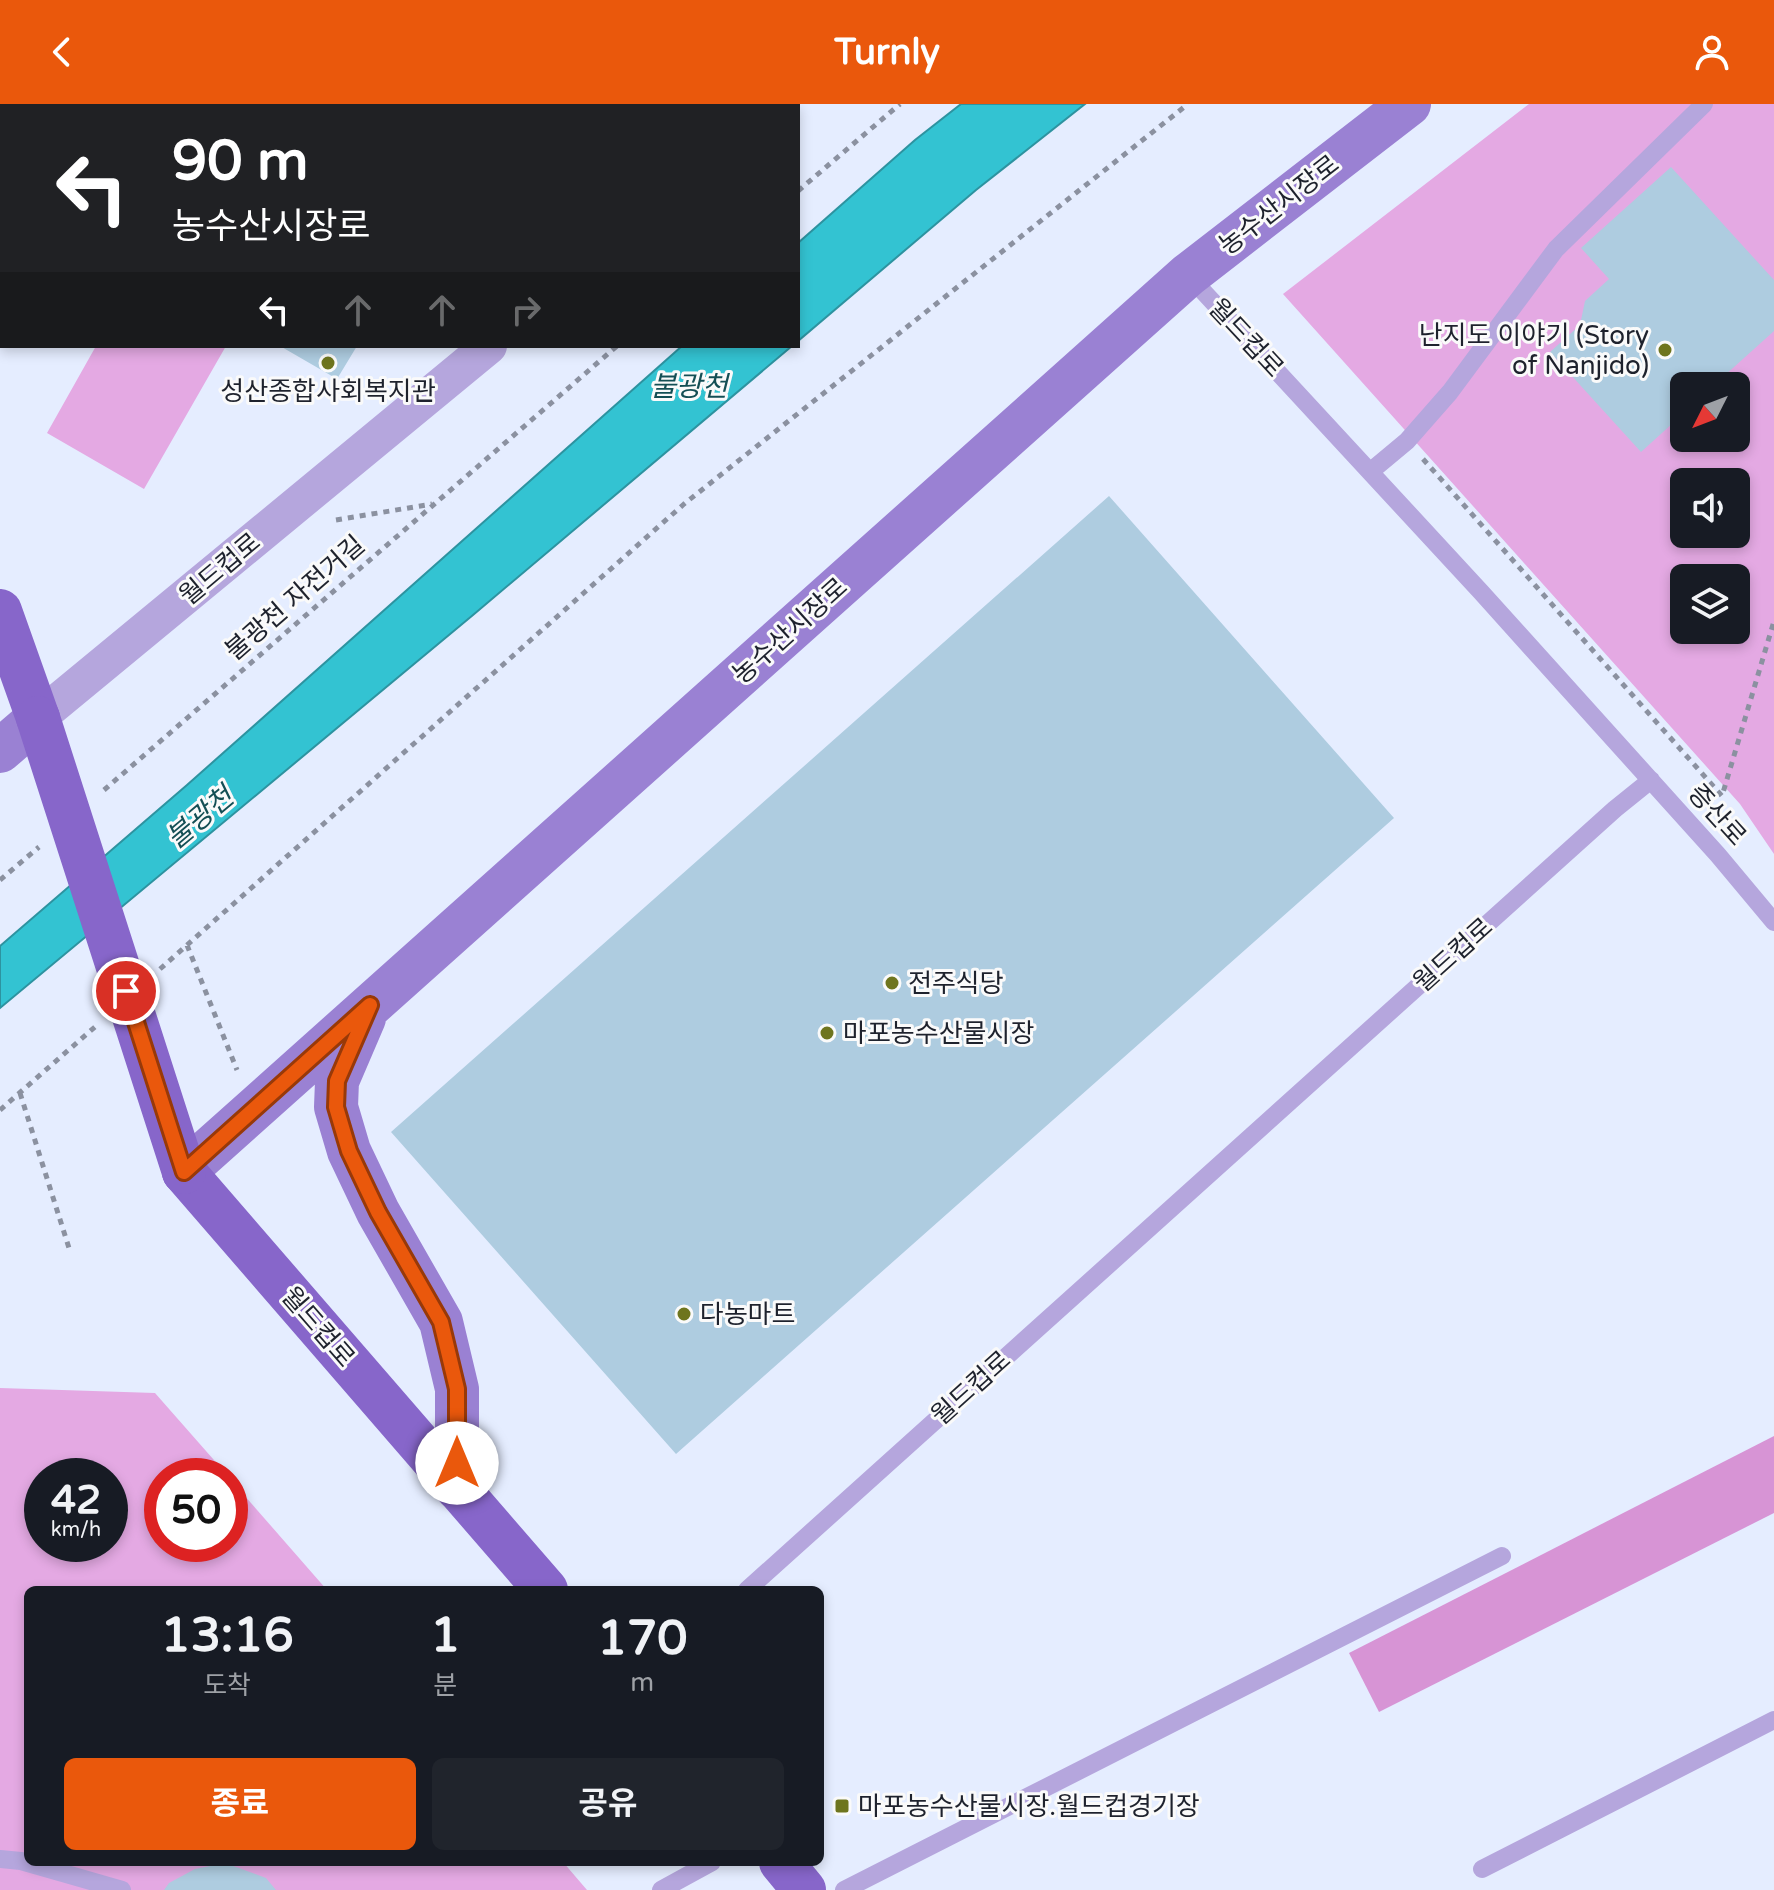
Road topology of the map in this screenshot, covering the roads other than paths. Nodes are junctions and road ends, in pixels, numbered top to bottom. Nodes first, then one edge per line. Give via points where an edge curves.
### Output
1 (1409, 104) edge
2 (1704, 104) edge
3 (1188, 275) junction
4 (487, 348) edge
5 (1371, 471) junction
6 (0, 611) edge
7 (38, 718) junction
8 (0, 751) edge
9 (1651, 780) junction
10 (1774, 922) edge
11 (370, 1005) junction
12 (184, 1172) junction
13 (457, 1488) junction
14 (1502, 1556) dead end
15 (543, 1586) edge
16 (751, 1586) edge
17 (1774, 1720) edge
18 (0, 1859) edge
19 (24, 1862) edge
20 (38, 1866) edge
21 (705, 1866) edge
22 (784, 1866) edge
23 (1482, 1869) dead end
24 (122, 1890) edge
25 (661, 1890) edge
26 (804, 1890) edge
27 (844, 1890) edge

1 - 3 main road, 농수산시장로
2 - 5 lane via 1556,249 1450,392 1407,441
3 - 5 lane, 월드컵로
3 - 11 main road, 농수산시장로
4 - 7 street, 월드컵로
5 - 9 lane, 월드컵로
6 - 7 main road
7 - 8 main road
7 - 12 main road, bridge
9 - 10 lane, 증산로
9 - 16 lane, 월드컵로
11 - 12 main road, 농수산시장로
11 - 13 main road via 337,1081 336,1107 349,1151 378,1212 441,1322 457,1389
12 - 13 main road, 월드컵로
13 - 15 main road, 월드컵로
14 - 27 lane
17 - 23 lane
18 - 19 lane
20 - 24 lane
21 - 25 lane
22 - 26 main road

